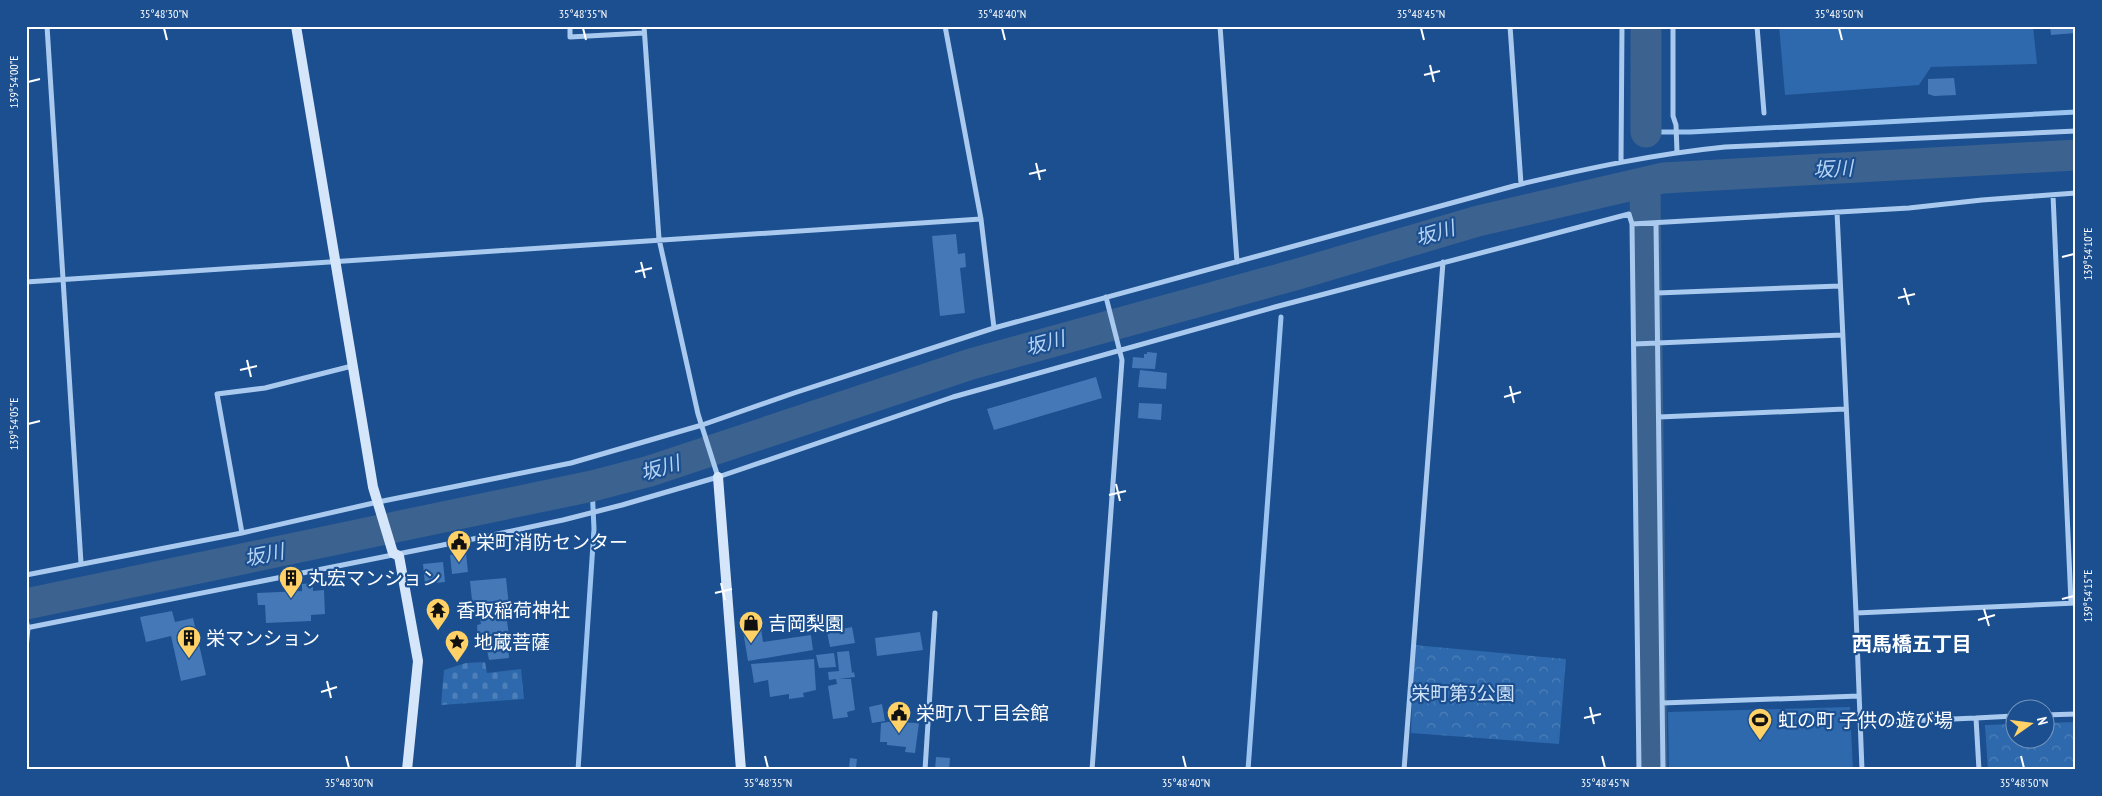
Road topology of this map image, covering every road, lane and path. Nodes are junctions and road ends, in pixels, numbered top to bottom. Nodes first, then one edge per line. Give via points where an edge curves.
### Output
1 (47, 26) edge
2 (296, 26) edge
3 (570, 26) edge
4 (644, 26) edge
5 (945, 26) edge
6 (1220, 26) edge
7 (1510, 26) edge
8 (1622, 26) edge
9 (1673, 26) edge
10 (1756, 26) edge
11 (644, 33) junction
12 (1764, 113) dead end
13 (2076, 131) edge
14 (1677, 152) junction
15 (1621, 161) junction
16 (1521, 184) junction
17 (2076, 193) edge
18 (2053, 195) junction
19 (1837, 212) junction
20 (981, 219) junction
21 (1656, 222) junction
22 (1635, 224) junction
23 (658, 240) junction
24 (334, 261) junction
25 (1237, 262) junction
26 (1442, 262) junction
27 (63, 279) junction
28 (26, 282) edge
29 (1840, 286) junction
30 (1657, 293) junction
31 (1106, 297) junction
32 (994, 328) junction
33 (1842, 335) junction
34 (1658, 343) junction
35 (1634, 344) junction
36 (1121, 350) junction
37 (352, 366) junction
38 (1845, 409) junction
39 (1659, 418) junction
40 (704, 428) junction
41 (718, 473) junction
42 (378, 504) junction
43 (242, 533) junction
44 (394, 550) junction
45 (81, 563) junction
46 (26, 574) edge
47 (2074, 603) edge
48 (935, 613) dead end
49 (1856, 613) junction
50 (26, 620) edge
51 (27, 628) edge
52 (26, 648) edge
53 (1859, 696) junction
54 (1662, 703) junction
55 (2076, 714) edge
56 (2054, 715) edge
57 (2004, 717) edge
58 (1976, 718) junction
59 (1860, 723) junction
60 (407, 770) edge
61 (741, 770) edge
62 (925, 770) edge
63 (1092, 770) edge
64 (1404, 770) edge
65 (1639, 770) edge
66 (1663, 770) edge
67 (1862, 770) edge
68 (1979, 770) edge

1 - 27 street
2 - 24 street
3 - 11 street via 570,37
4 - 11 street
5 - 20 street
6 - 25 street
7 - 16 street
8 - 15 street
9 - 14 street via 1673,116
10 - 12 street
11 - 23 street
13 - 14 street
14 - 15 street
15 - 16 street
16 - 25 street
17 - 18 street
18 - 19 street
18 - 47 street
19 - 21 street
19 - 29 street
20 - 23 street
20 - 32 street
21 - 22 street
21 - 30 street
22 - 26 street via 1629,214
22 - 35 street
23 - 24 street
23 - 40 street
24 - 27 street
24 - 37 street
25 - 31 street
26 - 36 street
26 - 64 street
27 - 28 street
27 - 45 street
29 - 30 street
29 - 33 street
30 - 34 street
31 - 32 street
31 - 36 street
32 - 40 street via 794,393
33 - 34 street
33 - 38 street
34 - 35 street
34 - 39 street
35 - 65 street
36 - 41 street via 953,397
36 - 63 street
37 - 42 street
37 - 43 street via 265,388 217,394
38 - 39 street
38 - 49 street
39 - 54 street
40 - 41 street
40 - 42 street via 571,463
41 - 44 street via 563,520
41 - 61 street
42 - 43 street
42 - 44 street
43 - 45 street
44 - 51 street
44 - 60 street via 399,556 418,661
45 - 46 street
47 - 49 street
48 - 62 street
49 - 53 street
50 - 51 street
51 - 52 street
53 - 54 street
53 - 59 street
54 - 66 street
55 - 56 street
57 - 58 street
58 - 59 street
58 - 68 street
59 - 67 street

